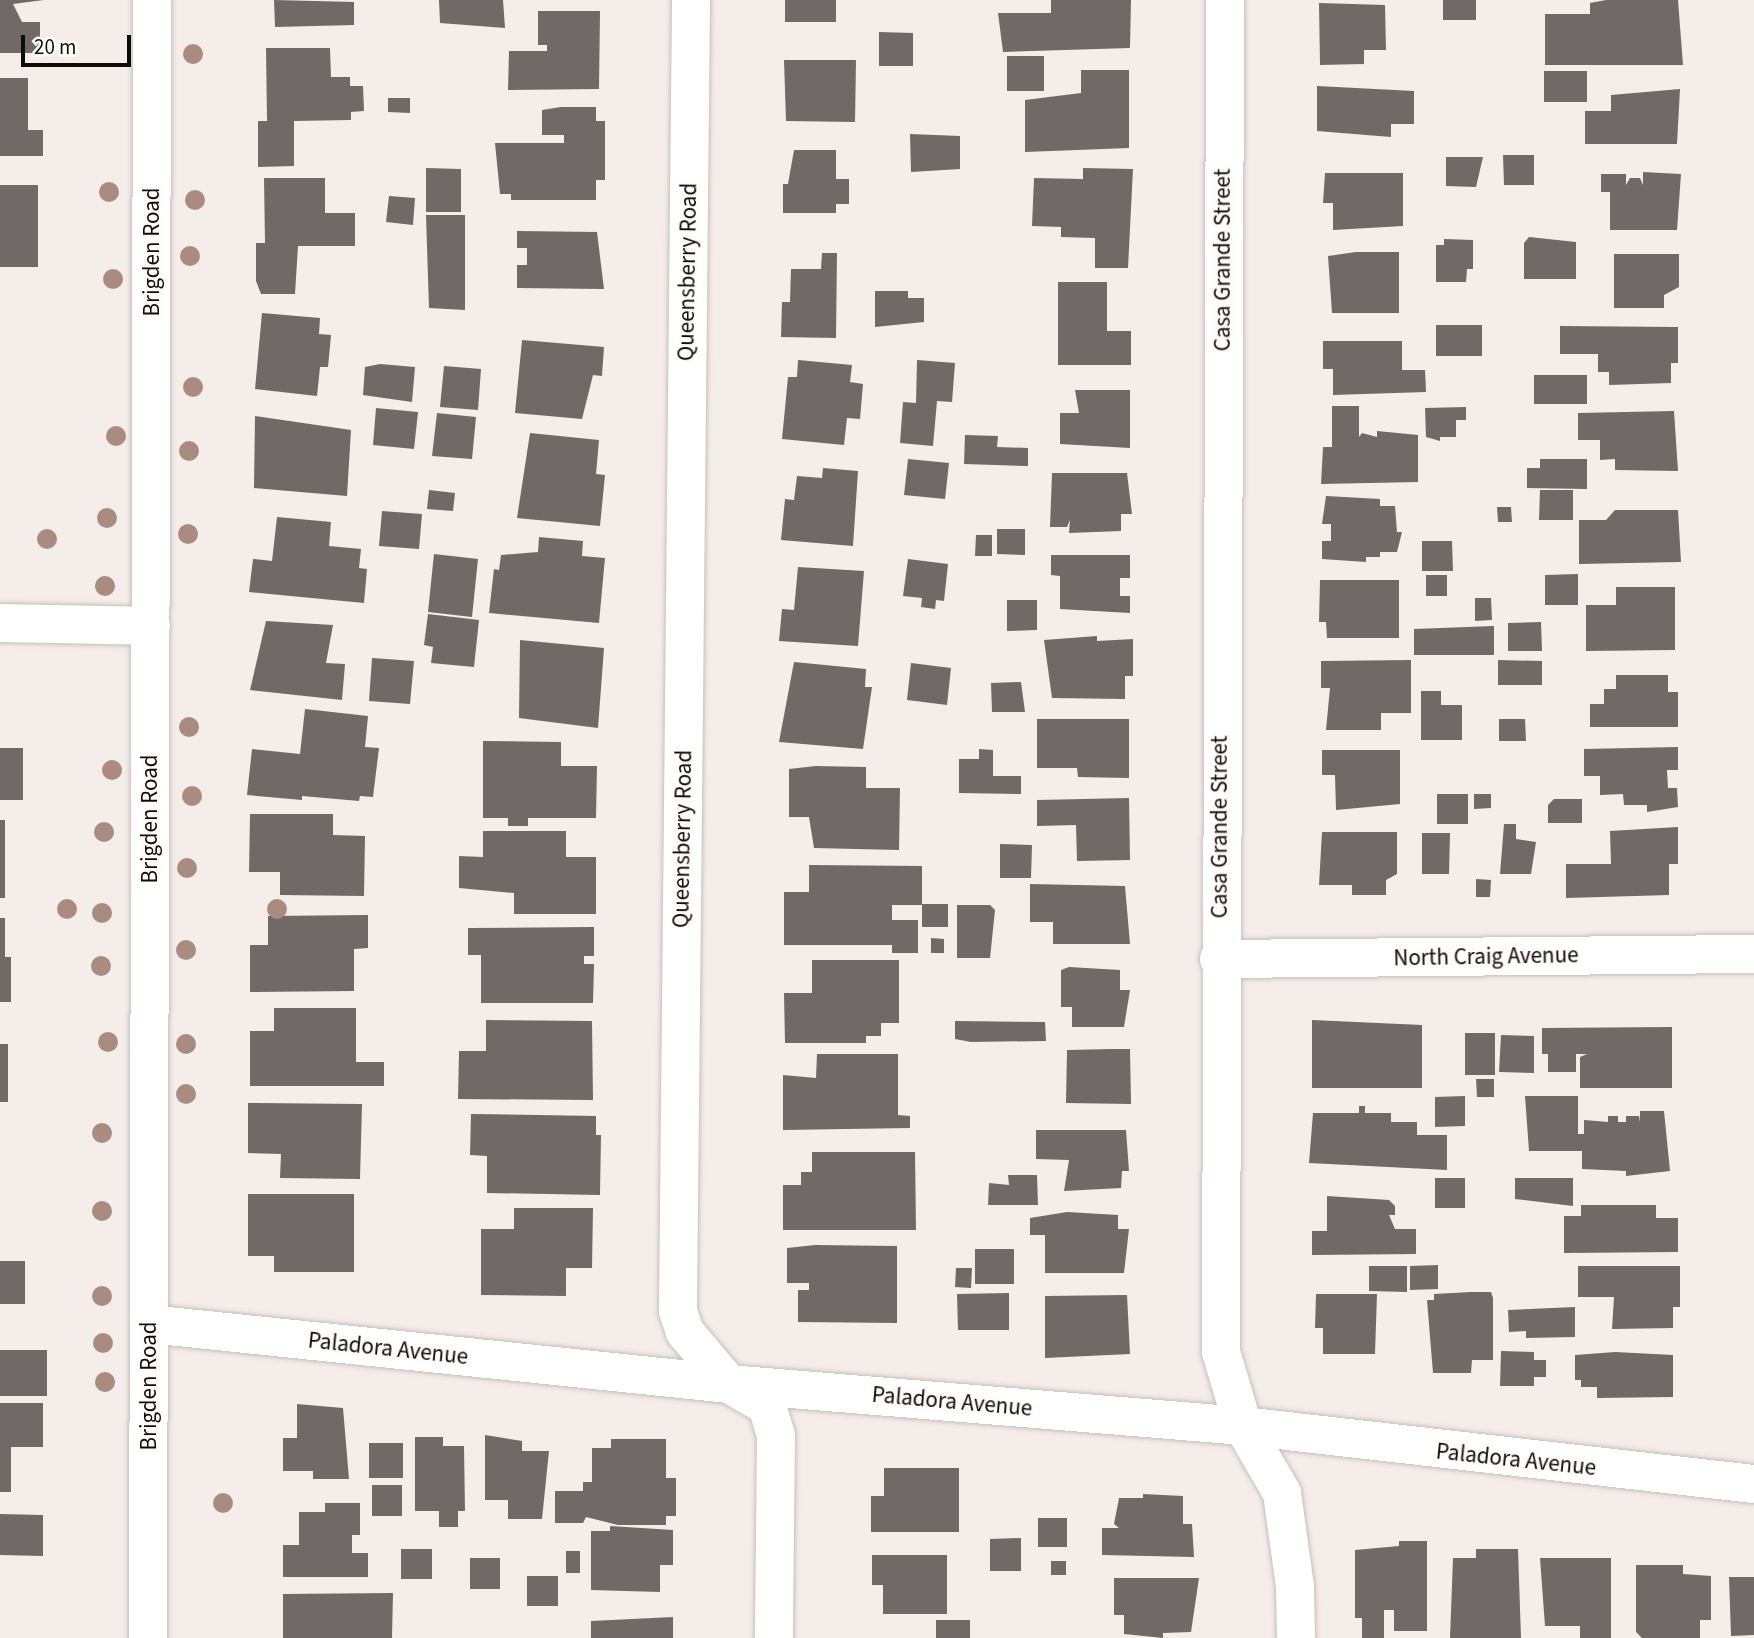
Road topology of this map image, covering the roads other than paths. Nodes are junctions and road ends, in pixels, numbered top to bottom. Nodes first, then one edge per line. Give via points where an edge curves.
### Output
1 (152, 0) edge
2 (691, 0) edge
3 (1224, 0) edge
4 (0, 623) edge
5 (151, 626) junction
6 (1754, 954) edge
7 (1219, 959) junction
8 (149, 1324) junction
9 (729, 1384) junction
10 (1243, 1426) junction
11 (1754, 1485) edge
12 (148, 1638) edge
13 (774, 1638) edge
14 (1296, 1638) edge

1 - 5 street, Brigden Road
2 - 9 street, Queensberry Road via 678,1311 685,1332
3 - 7 street, Casa Grande Street
4 - 5 street
5 - 8 street, Brigden Road
6 - 7 street, North Craig Avenue
7 - 10 street, Casa Grande Street via 1221,1352
8 - 9 street, Paladora Avenue
8 - 12 street, Brigden Road
9 - 10 street, Paladora Avenue
9 - 13 street, Queensberry Road via 767,1406 776,1436
10 - 11 street, Paladora Avenue
10 - 14 street, Casa Grande Street via 1282,1493

